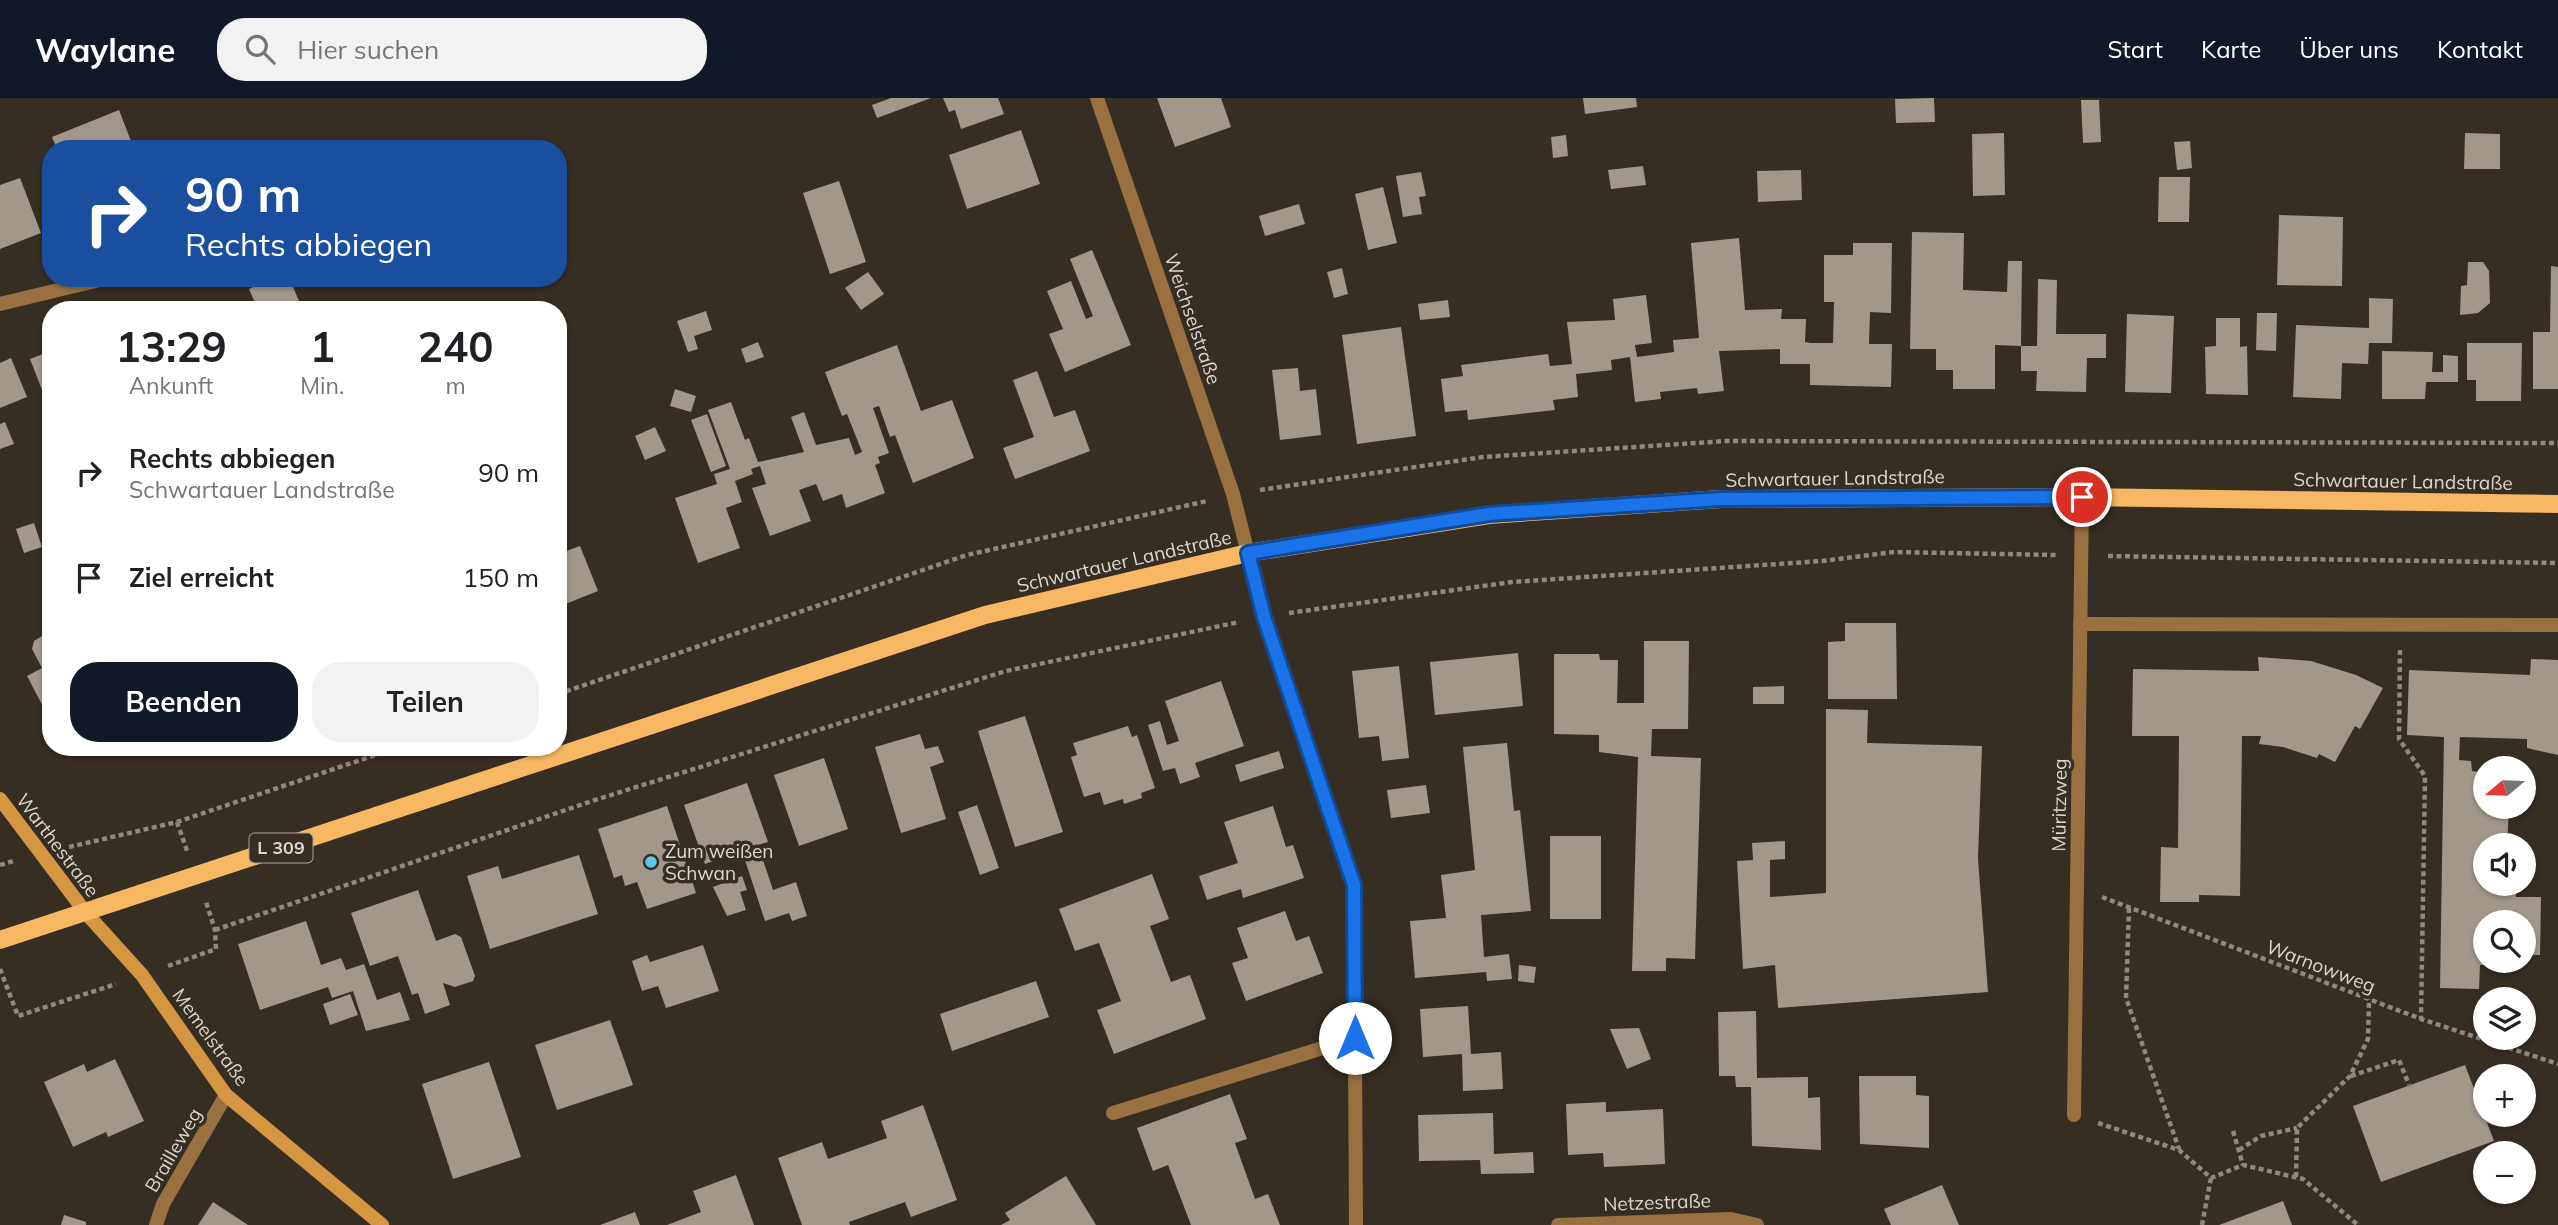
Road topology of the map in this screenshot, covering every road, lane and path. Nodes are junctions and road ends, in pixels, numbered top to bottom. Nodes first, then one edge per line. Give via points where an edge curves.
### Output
1 (1097, 98) edge
2 (69, 287) edge
3 (0, 303) edge
4 (2082, 497) junction
5 (2558, 504) edge
6 (1248, 553) junction
7 (2080, 555) junction
8 (2558, 563) edge
9 (1264, 617) junction
10 (2080, 624) junction
11 (2400, 624) junction
12 (2558, 625) edge
13 (567, 754) edge
14 (372, 756) edge
15 (561, 756) edge
16 (0, 799) edge
17 (40, 854) junction
18 (0, 865) edge
19 (2077, 887) junction
20 (2129, 907) junction
21 (86, 914) junction
22 (215, 930) dead end
23 (0, 940) edge
24 (0, 969) edge
25 (2369, 999) junction
26 (18, 1016) dead end
27 (2421, 1019) junction
28 (1355, 1038) junction
29 (2558, 1064) edge
30 (2350, 1076) junction
31 (2409, 1085) dead end
32 (226, 1096) junction
33 (1113, 1113) dead end
34 (2074, 1115) joint
35 (2297, 1128) junction
36 (2233, 1130) dead end
37 (2179, 1150) junction
38 (2239, 1150) junction
39 (2243, 1165) junction
40 (2296, 1177) junction
41 (2211, 1178) junction
42 (156, 1225) edge
43 (382, 1225) edge
44 (1356, 1225) edge
45 (1558, 1225) edge
46 (1758, 1225) edge
47 (2202, 1225) edge
48 (2358, 1225) edge

1 - 6 street, Weichselstraße via 1233,494
2 - 3 street
4 - 5 main road, Schwartauer Landstraße / L 309
4 - 6 main road, Schwartauer Landstraße / L 309 via 1721,499 1489,514
4 - 7 street, Müritzweg
6 - 9 street, Weichselstraße
6 - 13 main road, Schwartauer Landstraße / L 309 via 985,615
7 - 8 path
7 - 9 path via 1894,552 1512,582
7 - 10 street, Müritzweg
9 - 22 path via 1006,671 595,800
9 - 28 street, Weichselstraße via 1354,885
10 - 11 street
10 - 19 street, Müritzweg
11 - 12 street
11 - 27 path via 2399,739 2425,776
14 - 17 path via 177,822
15 - 21 main road, Schwartauer Landstraße / L 309
16 - 17 street, Warthestraße
17 - 18 path
17 - 21 street, Warthestraße
19 - 20 path, Warnowweg
19 - 34 street, Müritzweg
20 - 25 path, Warnowweg
20 - 37 path via 2126,998
21 - 23 main road, Schwartauer Landstraße / L 309
21 - 32 street, Memelstraße via 142,975
24 - 26 path
25 - 27 path, Warnowweg
25 - 30 path via 2368,1039
27 - 29 path, Warnowweg
28 - 33 street
28 - 44 street, Weichselstraße
30 - 31 path via 2399,1060
30 - 35 path
32 - 42 street, Brailleweg via 163,1204
32 - 43 street, Memelstraße
34 - 37 path
35 - 38 path via 2261,1136
35 - 40 path
36 - 38 path
37 - 41 path
38 - 39 path
39 - 40 path
39 - 41 path
40 - 48 path
41 - 47 path
45 - 46 street, Netzestraße via 1731,1219

